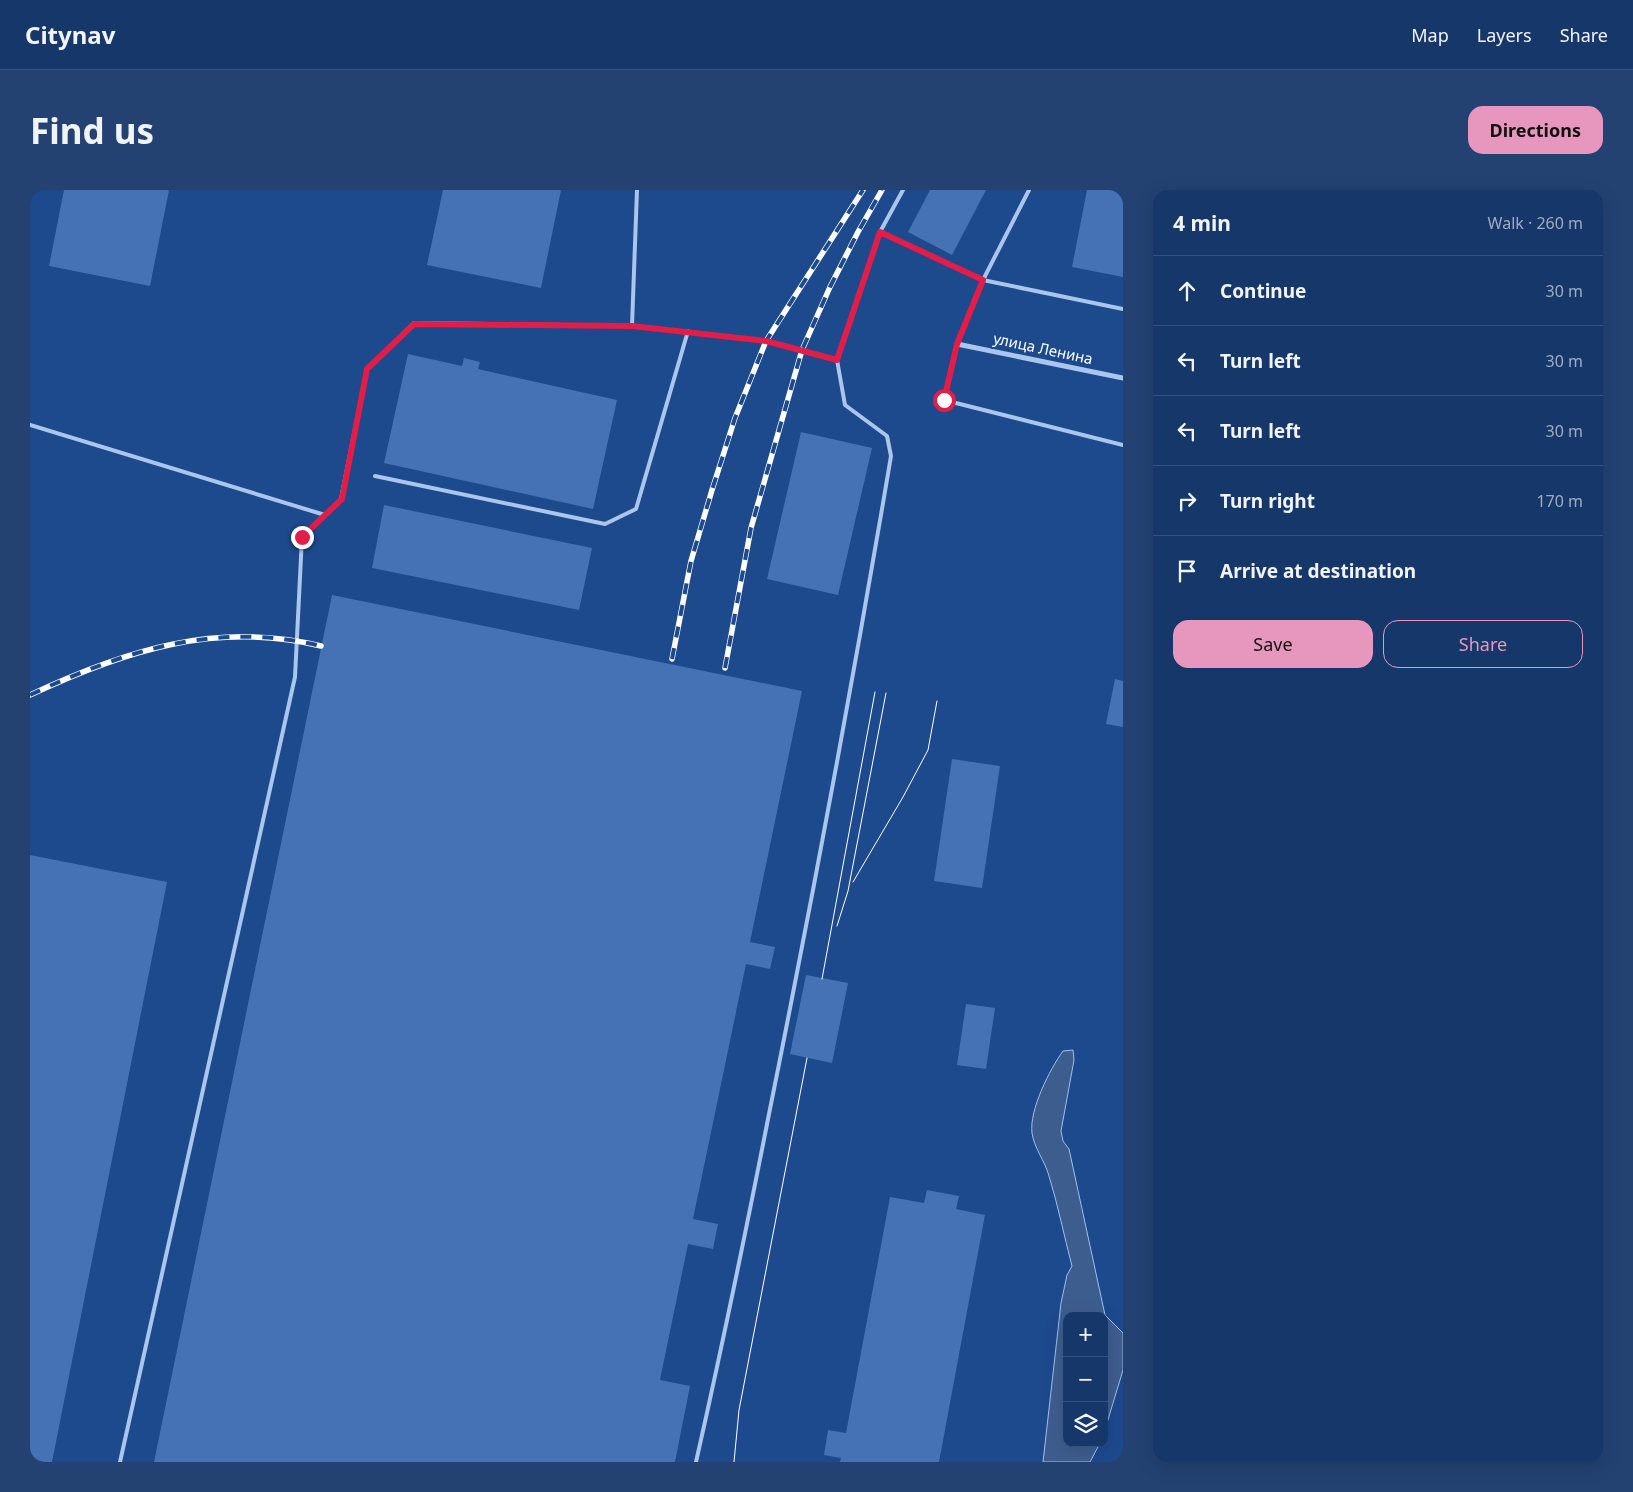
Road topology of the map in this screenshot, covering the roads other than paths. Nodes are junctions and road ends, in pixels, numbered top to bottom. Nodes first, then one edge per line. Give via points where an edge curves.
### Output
1 (637, 190) edge
2 (903, 190) edge
3 (1029, 190) edge
4 (880, 232) junction
5 (983, 280) junction
6 (1123, 309) edge
7 (632, 326) junction
8 (688, 331) junction
9 (957, 344) junction
10 (837, 360) junction
11 (1123, 378) edge
12 (30, 425) edge
13 (1123, 445) edge
14 (375, 476) dead end
15 (325, 515) junction
16 (120, 1462) edge
17 (696, 1462) edge

1 - 7 lane
2 - 4 lane
3 - 5 lane
4 - 5 lane
4 - 10 lane
5 - 6 lane
5 - 9 lane
7 - 8 lane
7 - 15 lane via 414,324 367,369 342,499
8 - 10 lane via 766,341
8 - 14 lane via 636,509 605,524
9 - 11 street, улица Ленина
9 - 13 lane via 944,400
10 - 17 lane via 845,405 887,436 891,456 801,958
12 - 15 lane
15 - 16 lane via 302,537 295,677

